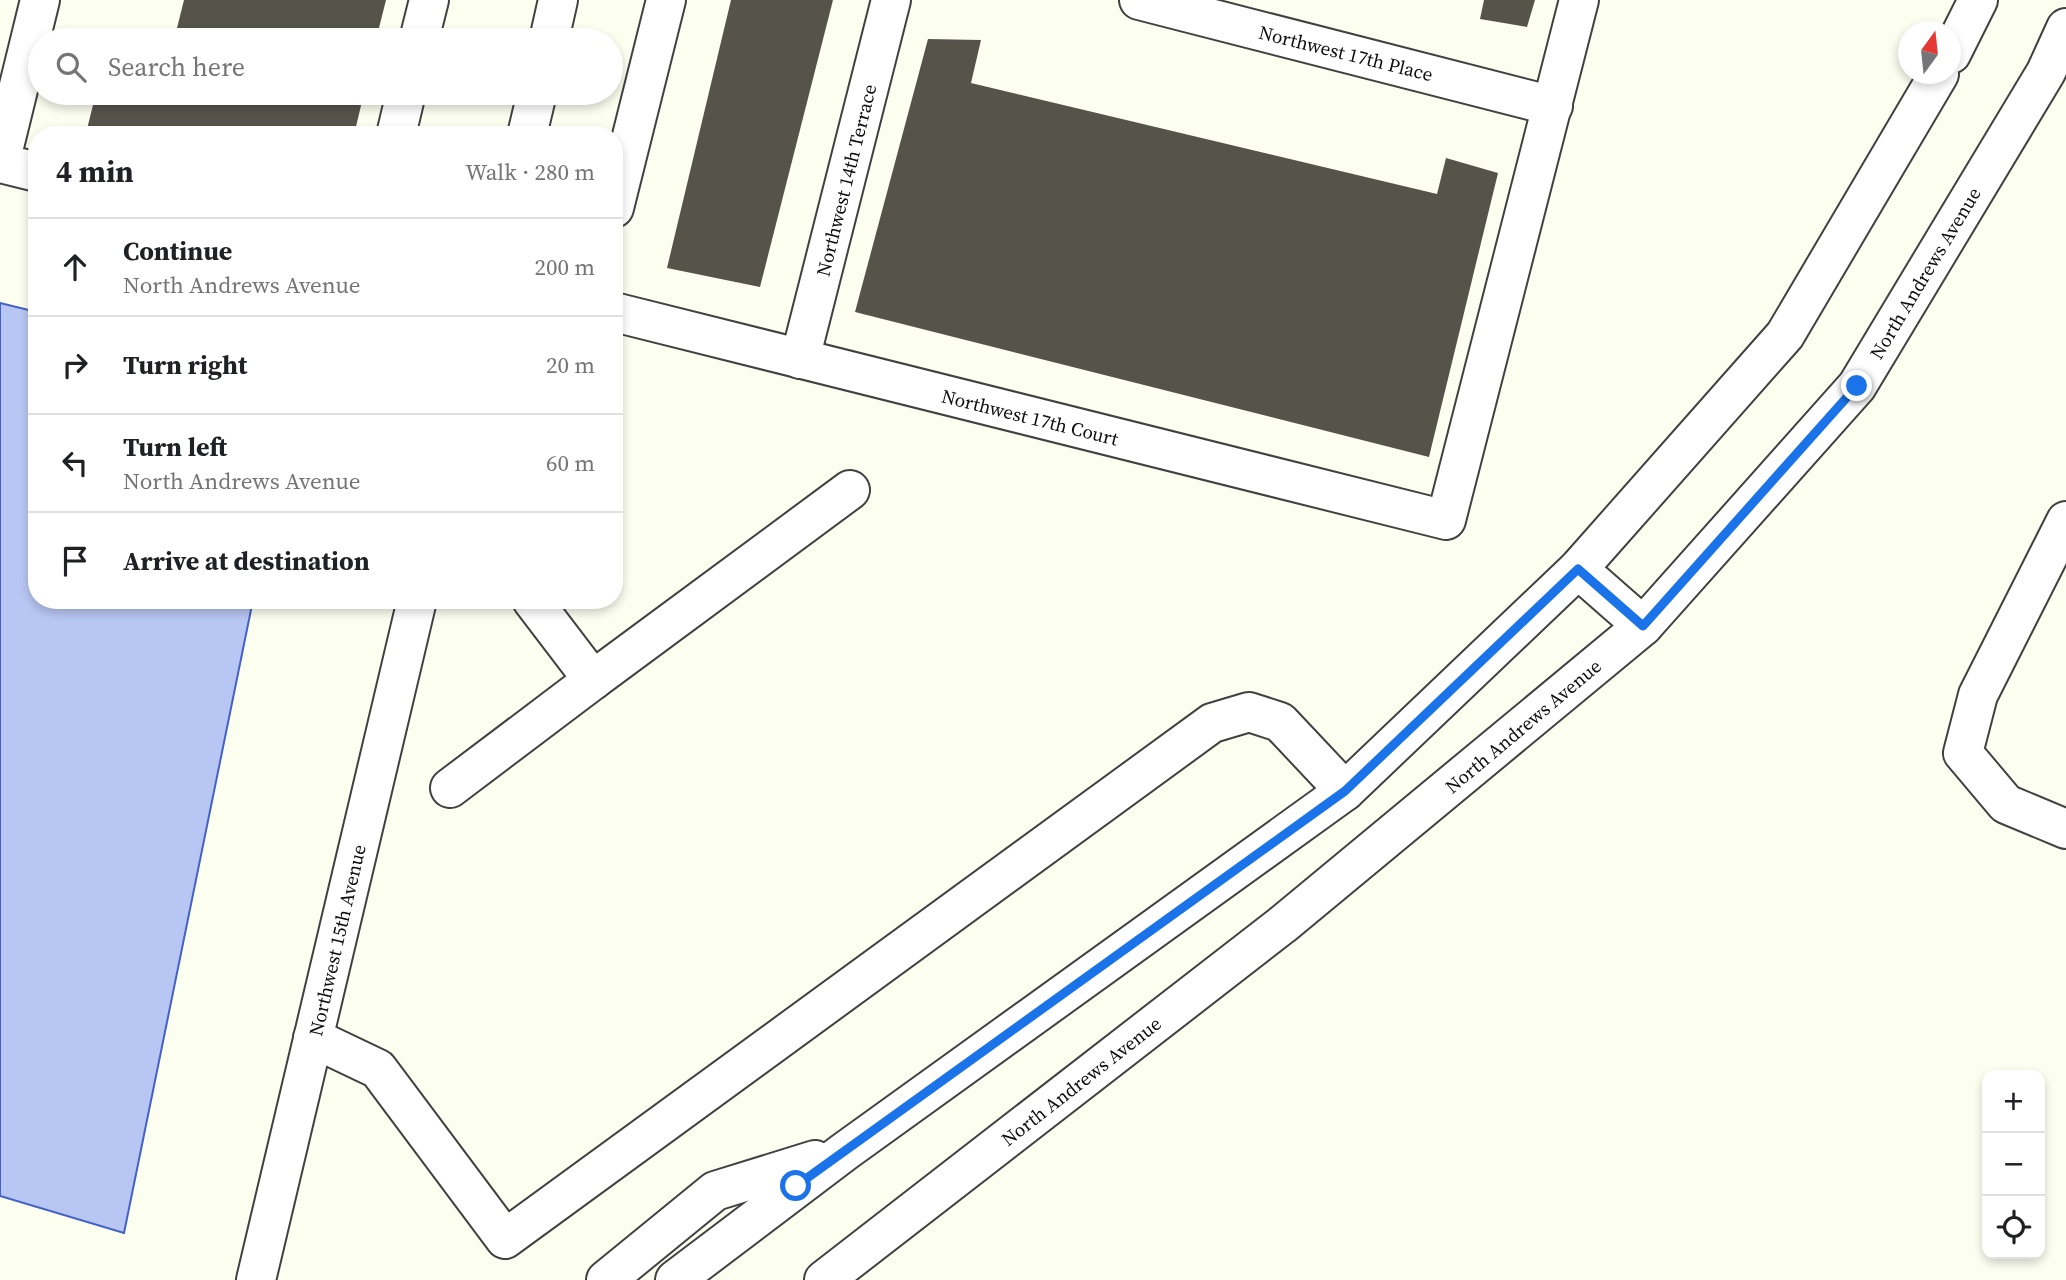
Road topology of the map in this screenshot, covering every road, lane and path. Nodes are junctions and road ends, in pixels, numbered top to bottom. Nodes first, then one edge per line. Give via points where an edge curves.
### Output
1 (40, 0) edge
2 (429, 0) edge
3 (558, 0) edge
4 (666, 0) edge
5 (891, 0) edge
6 (1139, 0) edge
7 (1579, 0) edge
8 (1978, 0) edge
9 (33, 28) edge
10 (422, 28) edge
11 (552, 28) edge
12 (2066, 28) edge
13 (1961, 34) edge
14 (28, 49) edge
15 (1933, 84) edge
16 (403, 105) edge
17 (534, 105) edge
18 (1553, 106) junction
19 (398, 126) edge
20 (529, 126) edge
21 (28, 170) edge
22 (623, 172) edge
23 (623, 314) edge
24 (800, 359) junction
25 (850, 490) dead end
26 (2066, 521) edge
27 (1578, 569) junction
28 (415, 609) edge
29 (539, 609) edge
30 (1643, 626) junction
31 (593, 680) junction
32 (450, 788) dead end
33 (1345, 791) junction
34 (2066, 829) edge
35 (313, 1038) junction
36 (844, 1152) junction
37 (256, 1280) edge
38 (606, 1280) edge
39 (675, 1280) edge
40 (824, 1280) edge

1 - 9 street
2 - 10 street
3 - 11 street
4 - 22 street
5 - 24 street, Northwest 14th Terrace
6 - 18 street, Northwest 17th Place
7 - 18 street
8 - 13 street
12 - 30 street, North Andrews Avenue via 2046,72 1857,386
14 - 21 street via 0,163
15 - 27 street via 1785,335
16 - 19 street
17 - 20 street
18 - 24 street, Northwest 17th Court via 1447,520
23 - 24 street, Northwest 17th Court
25 - 31 street
26 - 34 street via 1978,695 1963,753 2006,804
27 - 30 street
27 - 33 street
28 - 35 street, Northwest 15th Avenue
29 - 31 street
30 - 40 street, North Andrews Avenue via 1282,925
31 - 32 street
33 - 35 street via 1280,722 1249,712 1212,723 505,1240 378,1069
33 - 36 street
35 - 37 street, Northwest 15th Avenue
36 - 38 street via 715,1191
36 - 39 street

